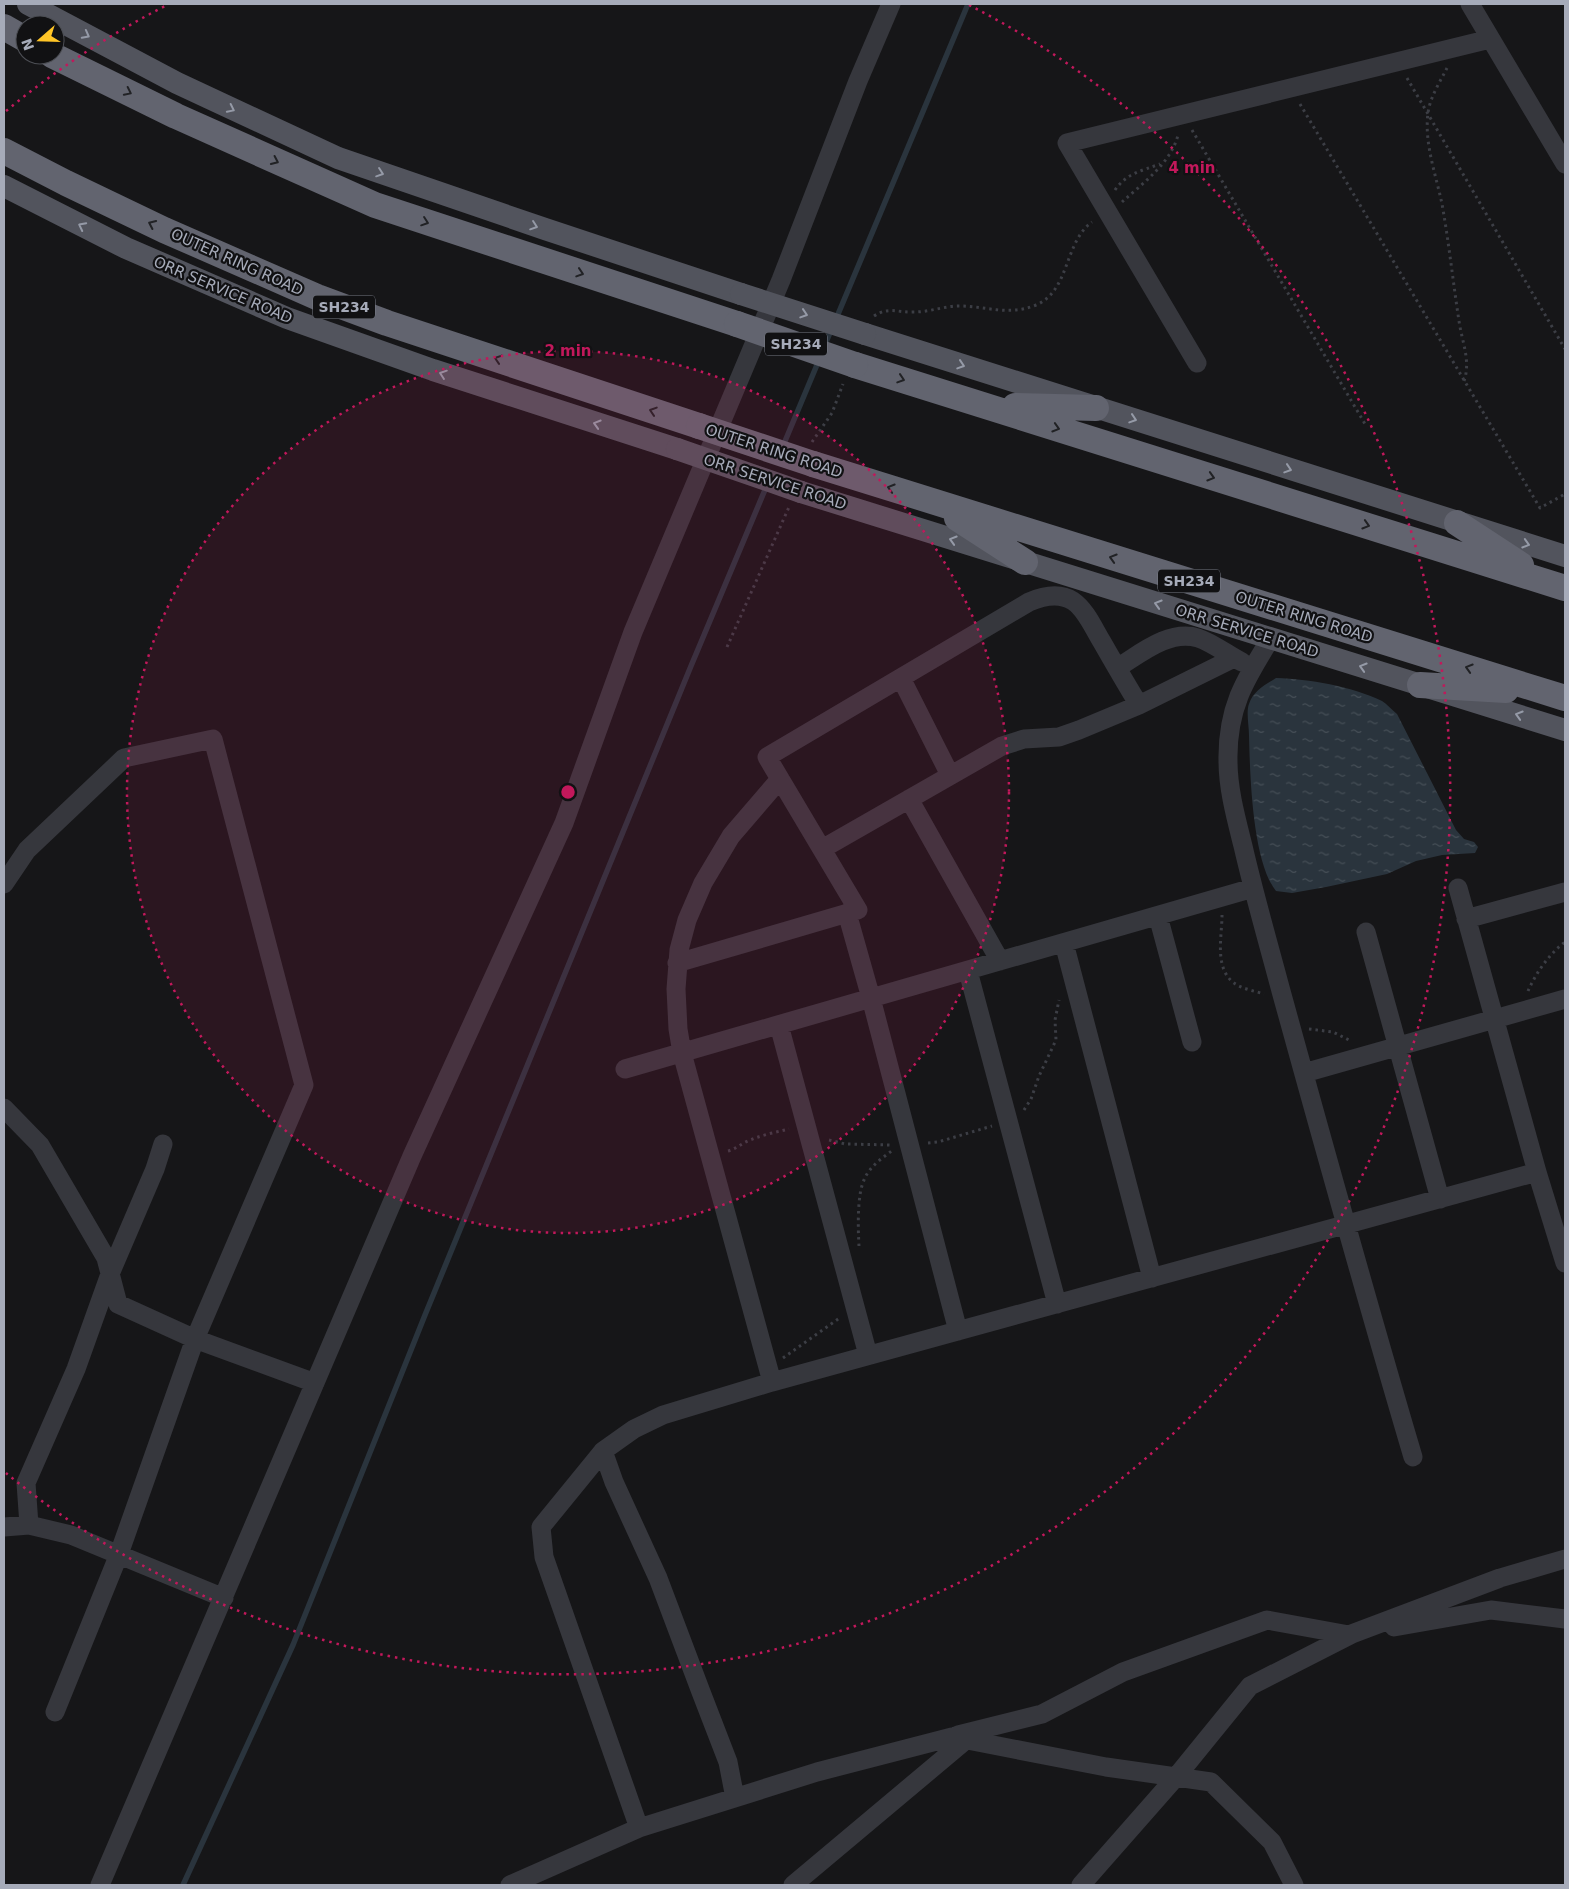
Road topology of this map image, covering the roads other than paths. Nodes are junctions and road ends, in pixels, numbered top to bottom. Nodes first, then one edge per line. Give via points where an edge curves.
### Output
1 (28, 4) edge
2 (891, 4) edge
3 (1470, 4) edge
4 (4, 27) edge
5 (15, 34) edge
6 (1490, 40) junction
7 (65, 61) edge
8 (4, 151) edge
9 (1565, 164) edge
10 (4, 186) edge
11 (1196, 363) dead end
12 (984, 406) junction
13 (1096, 408) junction
14 (929, 500) junction
15 (1457, 523) junction
16 (1565, 556) edge
17 (1025, 562) junction
18 (1557, 585) edge
19 (1270, 638) junction
20 (1234, 658) junction
21 (1117, 668) junction
22 (1252, 668) junction
23 (900, 678) junction
24 (1420, 685) junction
25 (1556, 695) edge
26 (1139, 705) junction
27 (1565, 730) edge
28 (950, 775) junction
29 (780, 779) junction
30 (909, 798) junction
31 (822, 849) junction
32 (4, 884) edge
33 (1253, 888) junction
34 (1458, 888) dead end
35 (1565, 892) edge
36 (847, 913) junction
37 (1158, 916) junction
38 (1466, 919) junction
39 (1366, 932) dead end
40 (1064, 943) junction
41 (1000, 961) junction
42 (677, 963) junction
43 (968, 971) junction
44 (871, 998) junction
45 (1565, 999) edge
46 (1494, 1019) junction
47 (779, 1025) junction
48 (1192, 1042) dead end
49 (1398, 1047) junction
50 (682, 1053) junction
51 (625, 1070) dead end
52 (1304, 1073) junction
53 (4, 1108) edge
54 (163, 1144) dead end
55 (1537, 1172) junction
56 (1440, 1198) junction
57 (1345, 1225) junction
58 (1565, 1263) edge
59 (110, 1274) junction
60 (1152, 1278) junction
61 (1057, 1304) junction
62 (958, 1331) junction
63 (195, 1339) junction
64 (868, 1356) junction
65 (772, 1382) junction
66 (316, 1383) junction
67 (603, 1451) junction
68 (1413, 1457) dead end
69 (29, 1525) junction
70 (4, 1527) edge
71 (119, 1554) junction
72 (1565, 1559) edge
73 (224, 1598) junction
74 (1565, 1619) edge
75 (1349, 1635) junction
76 (55, 1712) dead end
77 (960, 1738) junction
78 (1176, 1777) junction
79 (735, 1798) junction
80 (639, 1828) junction
81 (100, 1885) edge
82 (510, 1885) edge
83 (793, 1885) edge
84 (1081, 1885) edge
85 (1294, 1885) edge

1 -> 13 main road, bridge via 177,83 338,158 545,230
2 - 66 street via 778,288 633,632 564,823 412,1156
3 - 6 street
4 - 5 highway
6 - 9 street
6 - 11 street via 1067,142
7 -> 12 highway, SH234, bridge via 185,120 375,205
14 -> 8 highway, OUTER RING ROAD / SH234, bridge via 387,323 317,297 155,226
17 -> 10 main road, ORR SERVICE ROAD, bridge via 801,492 287,318 126,248
12 - 13 highway
12 -> 18 highway, SH234
13 -> 15 main road
14 - 17 highway
25 -> 14 highway, OUTER RING ROAD / SH234
15 -> 16 main road
15 - 18 highway
19 -> 17 main road, ORR SERVICE ROAD
19 - 22 street
24 -> 19 main road, ORR SERVICE ROAD
20 - 21 street via 1199,639 1178,636 1164,640
20 - 22 street
20 - 26 street
21 - 23 street via 1079,607 1063,597 1050,595 1029,602
21 - 26 street
22 - 33 street via 1231,716 1228,763 1235,816
23 - 28 street
23 - 29 street via 767,757
24 - 25 highway
27 -> 24 main road, ORR SERVICE ROAD
26 - 28 street via 1059,737 1024,739 1002,746
28 - 30 street
29 - 31 street
29 - 42 street via 732,836 703,883 681,938
30 - 31 street
30 - 41 street
31 - 36 street via 858,910
32 - 63 street via 27,850 124,758 213,739 304,1085
33 - 37 street
33 - 52 street
34 - 38 street
35 - 38 street
36 - 42 street
36 - 44 street
37 - 40 street
37 - 48 street
38 - 46 street
39 - 49 street
40 - 41 street
40 - 60 street
41 - 43 street
42 - 50 street via 678,1029
43 - 44 street
43 - 61 street
44 - 47 street
44 - 62 street
45 - 46 street
46 - 49 street
46 - 55 street
47 - 50 street
47 - 64 street
49 - 52 street
49 - 56 street
50 - 51 street
50 - 65 street
52 - 57 street
53 - 59 street via 40,1145 106,1258
54 - 59 street
55 - 56 street
55 - 58 street
56 - 57 street
57 - 60 street
57 - 68 street
59 - 63 street via 118,1304
59 - 69 street via 76,1369 26,1483
60 - 61 street
61 - 62 street
62 - 64 street
63 - 66 street
63 - 71 street
64 - 65 street
65 - 67 street via 663,1415 634,1429
66 - 73 street
67 - 79 street via 658,1578 728,1762
67 - 80 street via 541,1527 544,1557
69 - 70 street
69 - 71 street via 71,1534
71 - 73 street
71 - 76 street
72 - 75 street via 1500,1578
73 - 81 street
74 - 75 street via 1491,1610
75 - 77 street via 1267,1620 1124,1672 1042,1714
75 - 78 street via 1250,1686
77 - 78 street via 1106,1767
77 - 79 street via 817,1772
77 - 83 street
78 - 84 street
78 - 85 street via 1211,1782 1272,1842
79 - 80 street
80 - 82 street

